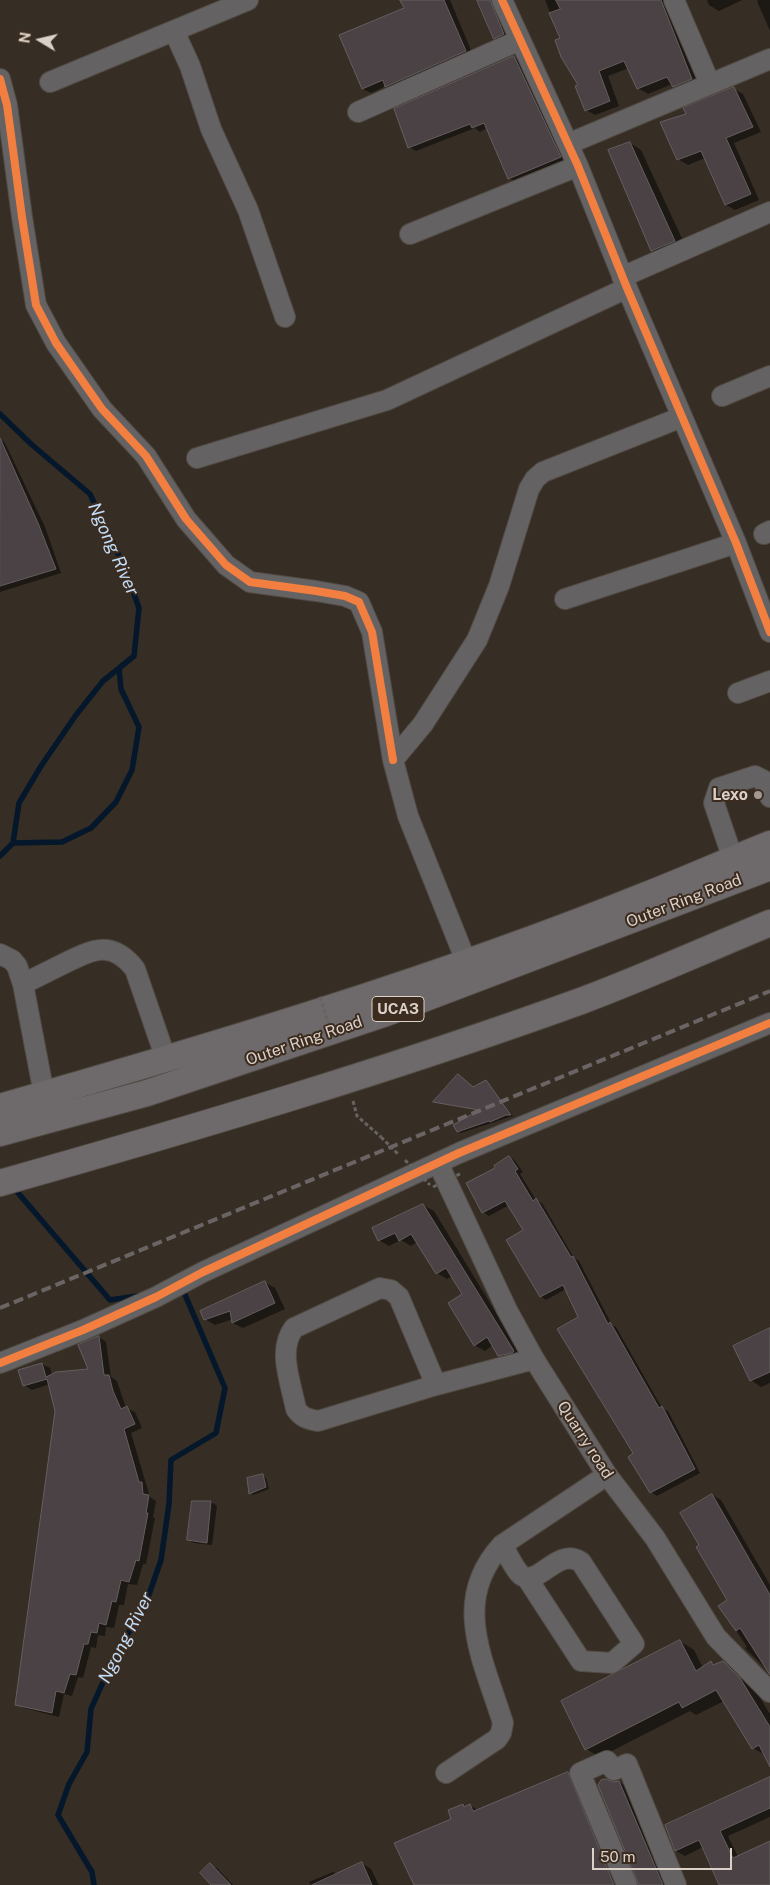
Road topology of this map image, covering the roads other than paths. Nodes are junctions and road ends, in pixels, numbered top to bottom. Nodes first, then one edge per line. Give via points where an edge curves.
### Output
1 (248, 0) edge
2 (502, 0) edge
3 (674, 0) edge
4 (174, 31) junction
5 (520, 40) junction
6 (770, 59) edge
7 (0, 79) edge
8 (50, 82) dead end
9 (710, 84) junction
10 (4, 106) edge
11 (358, 112) dead end
12 (568, 144) junction
13 (578, 166) junction
14 (770, 212) edge
15 (410, 234) dead end
16 (624, 283) junction
17 (285, 317) dead end
18 (770, 376) edge
19 (722, 396) dead end
20 (682, 417) junction
21 (197, 458) dead end
22 (736, 543) junction
23 (566, 598) dead end
24 (770, 632) edge
25 (770, 680) edge
26 (738, 693) dead end
27 (393, 760) junction
28 (770, 797) edge
29 (770, 844) edge
30 (732, 859) junction
31 (770, 867) edge
32 (648, 894) junction
33 (770, 923) edge
34 (615, 927) junction
35 (0, 954) edge
36 (466, 961) junction
37 (23, 984) junction
38 (770, 1023) edge
39 (174, 1056) junction
40 (224, 1068) junction
41 (44, 1094) junction
42 (1, 1107) edge
43 (9, 1130) edge
44 (438, 1163) junction
45 (0, 1183) edge
46 (534, 1359) junction
47 (0, 1363) edge
48 (436, 1385) junction
49 (607, 1475) junction
50 (502, 1545) junction
51 (527, 1578) junction
52 (770, 1692) edge
53 (446, 1773) dead end
54 (627, 1885) edge
55 (676, 1885) edge

1 - 4 street
2 - 5 street
3 - 9 street
4 - 8 street
4 - 17 street via 190,66 211,129 248,210
5 - 11 street
5 - 12 street
6 - 9 street
7 - 10 street
9 - 12 street
10 - 27 street via 36,305 56,343 102,409 146,456 186,519 226,565 250,582 316,591 359,602 372,632
12 - 13 street
13 - 15 street
13 - 16 street
14 - 16 street
16 - 20 street
16 - 21 street via 387,400
18 - 19 street
20 - 22 street
20 - 27 street via 543,472 535,479 477,640 423,724
22 - 23 street
22 - 24 street
25 - 26 street
27 - 36 street via 408,816
28 - 30 street via 763,780 755,776 719,788 714,803
29 - 30 main road, UCA3
30 - 32 main road, UCA3
31 - 34 main road, Outer Ring Road / UCA3
32 - 34 main road
32 - 36 main road, UCA3
33 - 45 main road via 582,1000 406,1060 186,1131
34 - 40 main road, Outer Ring Road / UCA3 via 386,1014
35 - 37 street via 17,966
36 - 39 main road, UCA3
37 - 39 street via 92,949 114,951 135,969
37 - 41 street
38 - 44 street
39 - 40 main road
39 - 41 main road, UCA3
40 - 43 main road, Outer Ring Road / UCA3 via 147,1093
41 - 42 main road, UCA3
44 - 46 street, Quarry road via 507,1310
44 - 47 street via 156,1297
46 - 48 street
46 - 49 street, Quarry road
48 - 48 street via 318,1421 307,1419 296,1409 284,1350 287,1338 294,1328 380,1288 391,1290 399,1297
49 - 50 street
49 - 52 street, Quarry road via 655,1538 716,1637
50 - 51 street via 520,1575
50 - 53 street via 484,1570 473,1613 474,1631 503,1724 501,1733
51 - 51 street via 566,1557 575,1558 581,1562 634,1644 612,1663 581,1661
54 - 55 street via 580,1773 607,1761 614,1770 627,1764

